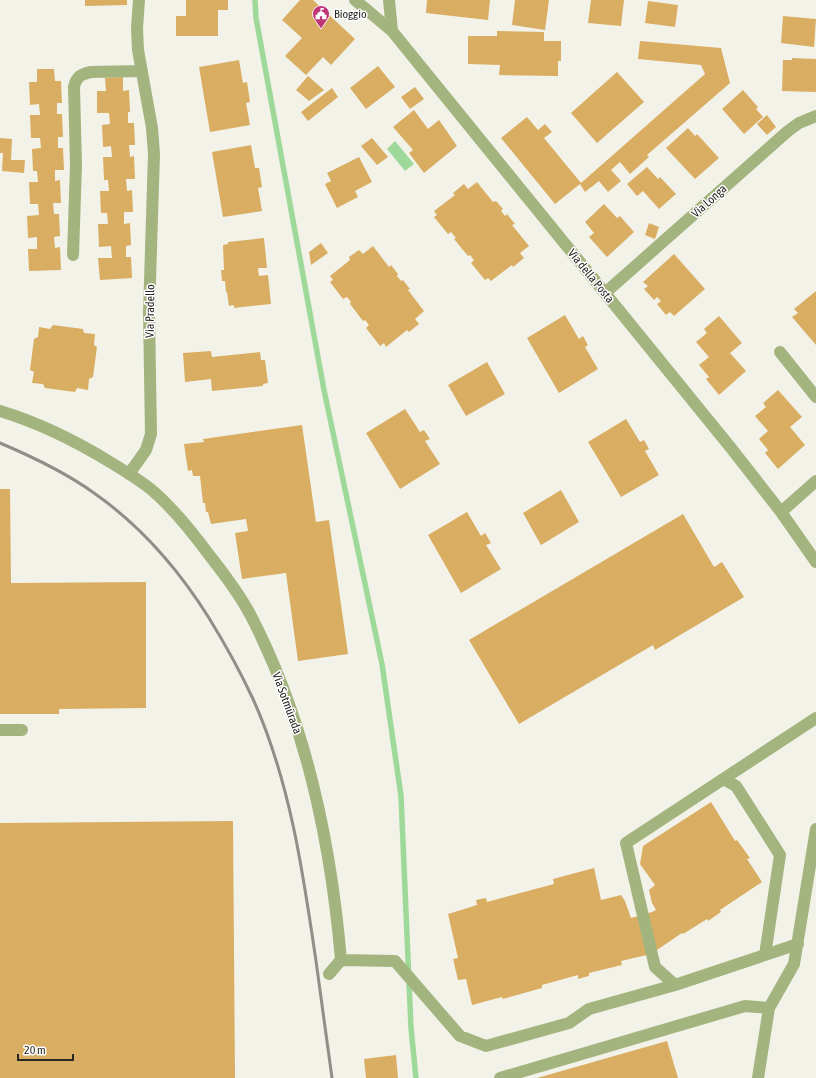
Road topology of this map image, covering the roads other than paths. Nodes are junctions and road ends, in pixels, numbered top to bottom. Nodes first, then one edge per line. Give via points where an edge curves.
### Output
1 (139, 0) edge
2 (355, 0) edge
3 (389, 0) edge
4 (392, 31) junction
5 (142, 71) junction
6 (816, 116) edge
7 (73, 255) dead end
8 (606, 293) junction
9 (780, 352) dead end
10 (816, 397) edge
11 (0, 411) edge
12 (129, 474) junction
13 (816, 481) edge
14 (781, 512) junction
15 (816, 562) edge
16 (816, 718) edge
17 (0, 730) edge
18 (22, 730) dead end
19 (723, 779) junction
20 (816, 829) edge
21 (798, 944) junction
22 (765, 955) junction
23 (341, 960) junction
24 (329, 974) dead end
25 (675, 984) junction
26 (769, 1008) junction
27 (500, 1078) edge
28 (758, 1078) edge

1 - 5 street, Via Pradello via 137,28
2 - 4 street, Via della Posta
3 - 4 street
4 - 8 street, Via della Posta
5 - 7 street via 91,72 76,80
5 - 12 street, Via Pradello via 154,154 149,313 151,434 146,450
6 - 8 street, Via Longa via 788,131
8 - 14 street, Via della Posta
9 - 10 street
11 - 12 street via 49,428 88,448
12 - 23 street, Via Sotmürada via 152,490 196,536 251,616 279,677 300,738 320,813 337,915
13 - 14 street
14 - 15 street, Via della Posta
16 - 19 street
17 - 18 street
19 - 22 street via 736,786 780,855
19 - 25 street via 626,843 655,967
20 - 21 street
21 - 22 street
21 - 26 street via 794,964
22 - 25 street
23 - 24 street
23 - 25 street via 395,961 460,1036 486,1046 569,1023 589,1009
26 - 27 street via 745,1006
26 - 28 street

